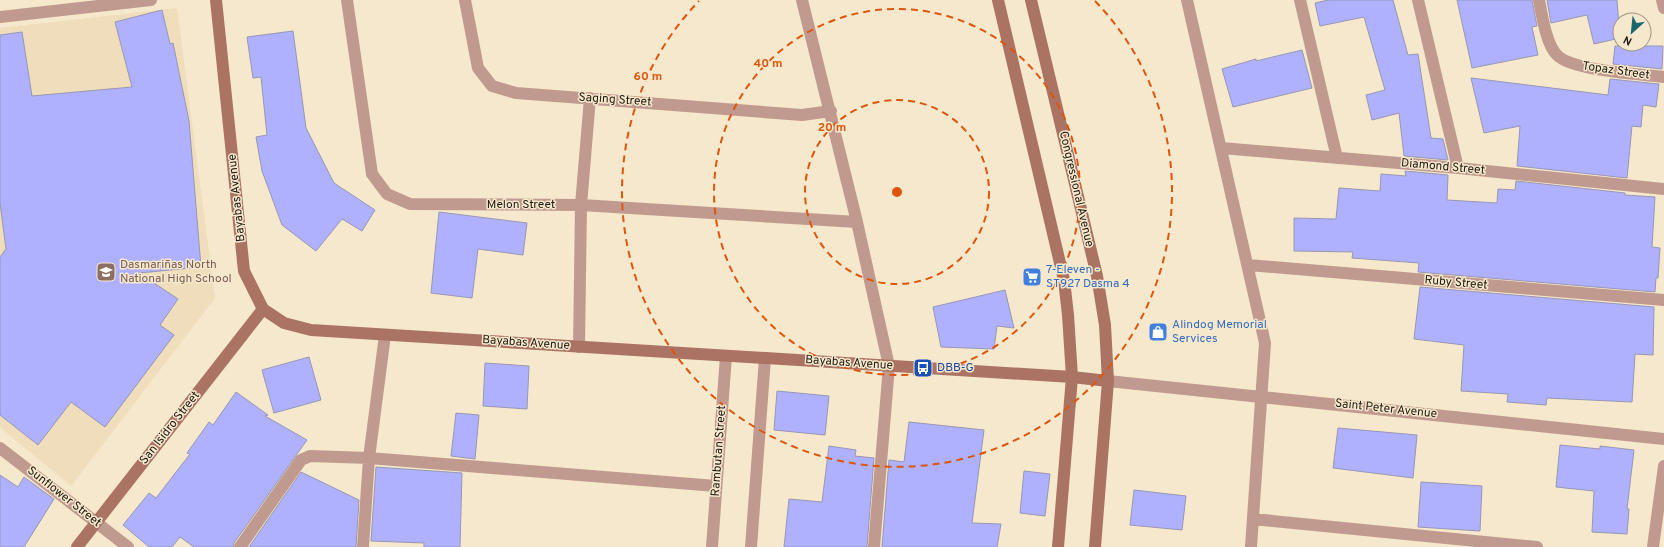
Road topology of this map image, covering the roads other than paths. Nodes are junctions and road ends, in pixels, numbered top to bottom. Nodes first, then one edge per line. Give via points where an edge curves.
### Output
1 (151, 0) edge
2 (216, 0) edge
3 (348, 0) edge
4 (465, 0) edge
5 (802, 0) edge
6 (998, 0) edge
7 (1031, 0) edge
8 (1187, 0) edge
9 (1300, 0) edge
10 (1418, 0) edge
11 (1539, 0) edge
12 (1662, 0) edge
13 (73, 4) edge
14 (1664, 8) edge
15 (0, 16) edge
16 (1664, 77) edge
17 (590, 98) junction
18 (831, 111) junction
19 (1221, 148) junction
20 (1337, 158) junction
21 (1458, 168) junction
22 (1664, 189) edge
23 (581, 205) junction
24 (857, 222) junction
25 (1248, 265) junction
26 (1664, 300) edge
27 (263, 309) junction
28 (385, 335) junction
29 (579, 347) junction
30 (726, 356) junction
31 (765, 358) junction
32 (889, 366) junction
33 (1072, 377) junction
34 (1108, 381) junction
35 (1263, 396) junction
36 (1664, 439) edge
37 (0, 448) edge
38 (369, 458) junction
39 (1664, 466) edge
40 (716, 486) junction
41 (1253, 519) junction
42 (96, 522) junction
43 (77, 547) edge
44 (128, 547) edge
45 (240, 547) edge
46 (363, 547) edge
47 (712, 547) edge
48 (751, 547) edge
49 (874, 547) edge
50 (1058, 547) edge
51 (1095, 547) edge
52 (1251, 547) edge
53 (1537, 547) edge
54 (1653, 547) edge

1 - 13 street
2 - 27 street, Bayabas Avenue via 244,271
3 - 23 street, Melon Street via 372,174 387,194 410,204
4 - 17 street, Saging Street via 478,68 492,86 516,93
5 - 18 street
6 - 33 street via 1064,280
7 - 34 street, Congressional Avenue via 1096,276 1105,325
8 - 19 street
9 - 20 street
10 - 21 street
11 - 16 street, Topaz Street via 1547,35 1557,55 1576,66
12 - 14 street
13 - 15 street
17 - 18 street, Saging Street via 802,115
17 - 23 street
18 - 24 street
19 - 20 street, Diamond Street
19 - 25 street
20 - 21 street, Diamond Street
21 - 22 street, Diamond Street
23 - 24 street, Melon Street
23 - 29 street
24 - 32 street
25 - 26 street, Ruby Street
25 - 35 street via 1265,343
27 - 28 street, Bayabas Avenue via 284,323 311,330
27 - 42 street, San Isidro Street
28 - 29 street, Bayabas Avenue
28 - 38 street
29 - 30 street, Bayabas Avenue
30 - 31 street, Bayabas Avenue
30 - 40 street, Rambutan Street
31 - 32 street, Bayabas Avenue
31 - 48 street
32 - 33 street, Bayabas Avenue
32 - 49 street
33 - 34 street, Bayabas Avenue
33 - 50 street
34 - 35 street, Saint Peter Avenue
34 - 51 street, Congressional Avenue
35 - 36 street, Saint Peter Avenue
35 - 41 street
37 - 42 street, Sunflower Street
38 - 40 street
38 - 45 street via 304,457
38 - 46 street
39 - 54 street
40 - 47 street, Rambutan Street
41 - 52 street
41 - 53 street
42 - 43 street, San Isidro Street
42 - 44 street, Sunflower Street

